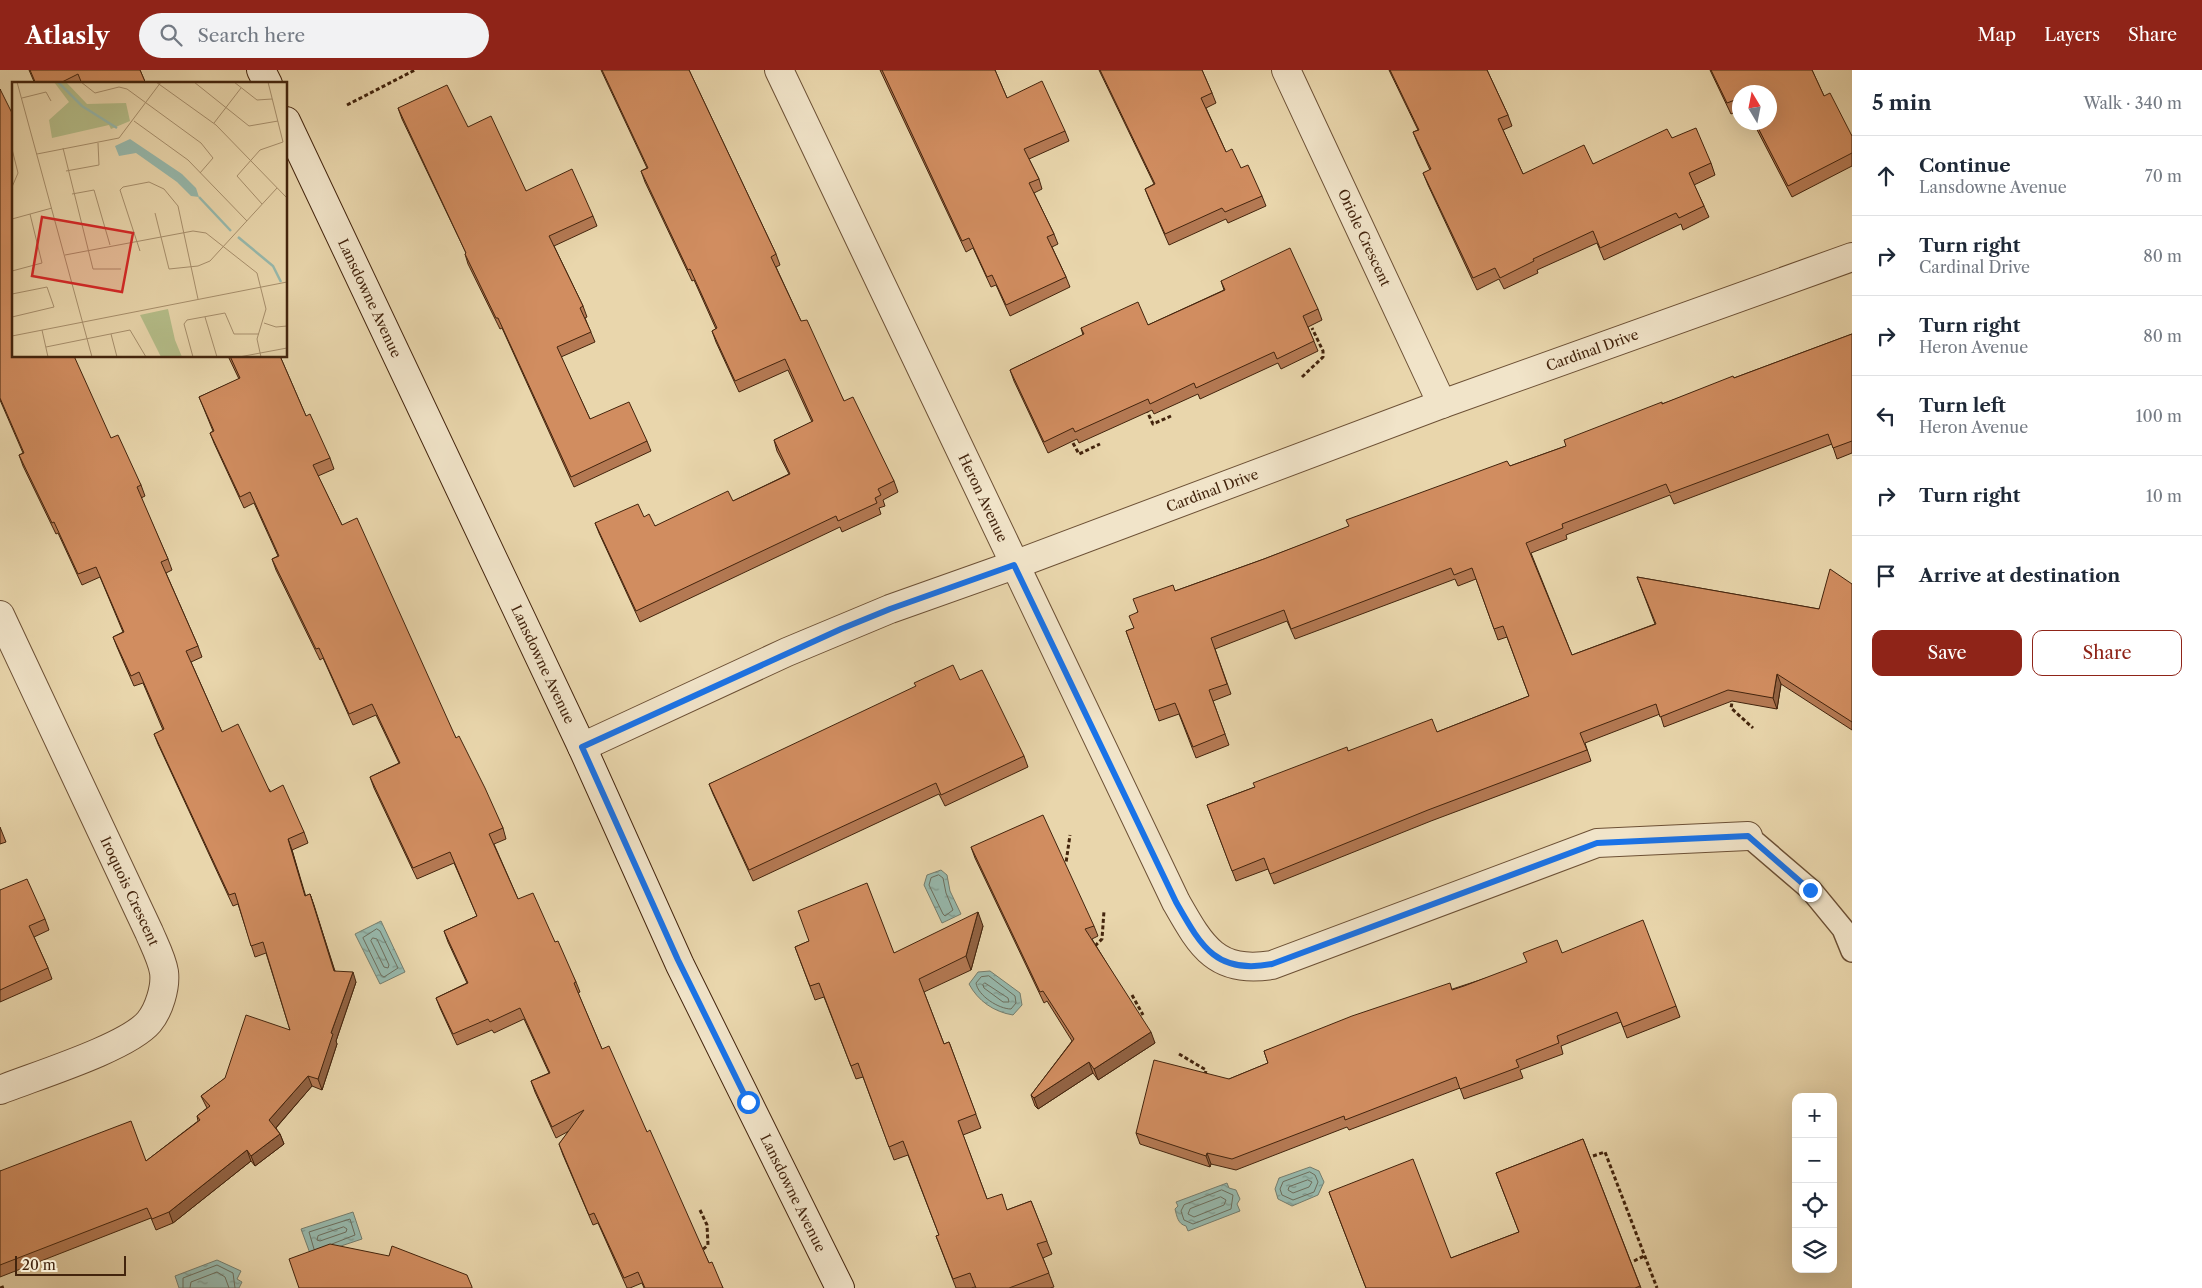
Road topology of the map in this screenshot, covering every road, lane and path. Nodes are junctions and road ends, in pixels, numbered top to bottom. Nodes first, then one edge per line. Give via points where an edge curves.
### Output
1 (261, 70) edge
2 (415, 70) edge
3 (779, 70) edge
4 (1286, 70) edge
5 (267, 82) edge
6 (347, 105) dead end
7 (288, 125) edge
8 (1852, 257) edge
9 (1312, 328) edge
10 (1302, 377) dead end
11 (1144, 404) edge
12 (1442, 404) junction
13 (1171, 416) dead end
14 (1073, 443) edge
15 (1100, 444) dead end
16 (1014, 565) junction
17 (0, 616) edge
18 (1733, 696) edge
19 (1753, 728) dead end
20 (582, 747) junction
21 (1070, 834) dead end
22 (1748, 836) joint
23 (1055, 870) edge
24 (1104, 911) dead end
25 (1095, 946) edge
26 (1852, 951) edge
27 (1132, 995) dead end
28 (1143, 1015) edge
29 (1179, 1054) dead end
30 (1205, 1077) edge
31 (0, 1090) edge
32 (1593, 1156) dead end
33 (700, 1210) dead end
34 (700, 1252) edge
35 (1644, 1256) junction
36 (1634, 1261) dead end
37 (6, 1286) dead end
38 (0, 1288) edge
39 (840, 1288) edge
40 (1657, 1288) edge

1 - 5 street
2 - 6 path
3 - 16 street, Heron Avenue
4 - 12 street, Oriole Crescent
7 - 20 street, Lansdowne Avenue
8 - 12 street, Cardinal Drive
9 - 10 path via 1323,357
11 - 13 path via 1153,424
12 - 16 street, Cardinal Drive
14 - 15 path via 1078,454
16 - 20 street, Cardinal Drive via 833,632
16 - 22 street, Heron Avenue via 1184,916 1214,957 1237,966 1255,968 1272,964 1597,843
17 - 31 street, Iroquois Crescent via 149,932 164,972 157,1009 148,1023 107,1048
18 - 19 path via 1731,708
20 - 39 street, Lansdowne Avenue via 678,960
21 - 23 path via 1066,864
22 - 26 lane via 1810,890 1843,929
24 - 25 path via 1102,939
27 - 28 path
29 - 30 path via 1206,1070
32 - 35 path via 1605,1152
33 - 34 path via 708,1233 708,1245
35 - 36 path
35 - 40 path
37 - 38 path

